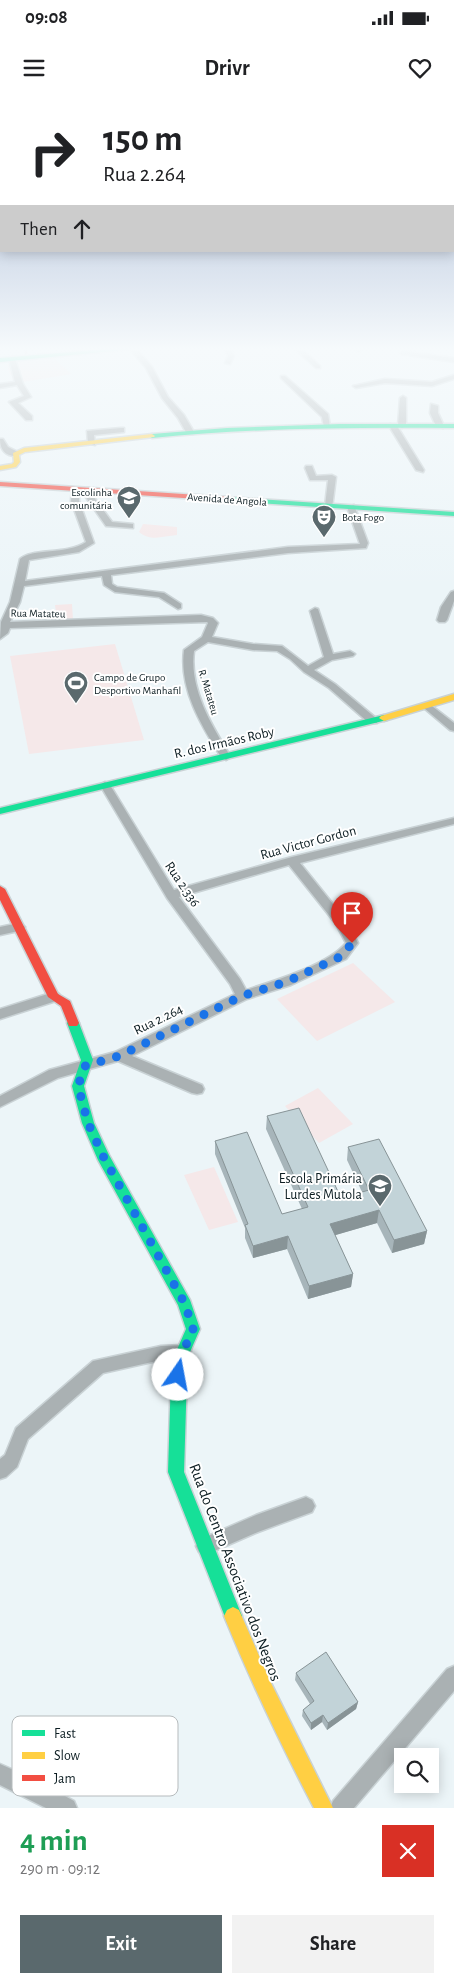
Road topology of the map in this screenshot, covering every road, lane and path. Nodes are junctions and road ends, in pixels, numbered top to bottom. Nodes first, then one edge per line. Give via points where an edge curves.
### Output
1 (188, 429) edge
2 (254, 429) edge
3 (399, 429) edge
4 (121, 430) dead end
5 (190, 432) junction
6 (0, 441) edge
7 (92, 443) junction
8 (15, 454) junction
9 (0, 468) edge
10 (309, 468) dead end
11 (420, 470) dead end
12 (0, 484) edge
13 (75, 489) junction
14 (90, 490) junction
15 (329, 506) junction
16 (351, 508) junction
17 (454, 514) edge
18 (130, 526) dead end
19 (106, 573) junction
20 (19, 584) junction
21 (454, 594) edge
22 (178, 606) dead end
23 (315, 611) dead end
24 (442, 620) dead end
25 (6, 625) junction
26 (0, 636) edge
27 (206, 639) junction
28 (350, 654) dead end
29 (329, 658) junction
30 (307, 670) junction
31 (454, 697) edge
32 (428, 706) junction
33 (373, 722) junction
34 (454, 728) edge
35 (226, 757) junction
36 (105, 785) junction
37 (0, 811) edge
38 (454, 821) edge
39 (292, 861) junction
40 (0, 889) edge
41 (171, 895) junction
42 (19, 927) junction
43 (0, 931) edge
44 (54, 996) junction
45 (242, 996) junction
46 (0, 1014) edge
47 (119, 1056) junction
48 (85, 1066) junction
49 (198, 1089) dead end
50 (0, 1102) edge
51 (183, 1352) junction
52 (0, 1471) edge
53 (306, 1506) dead end
54 (205, 1546) junction
55 (454, 1676) edge
56 (0, 1774) edge
57 (12, 1779) edge
58 (45, 1796) edge
59 (66, 1808) edge
60 (324, 1808) edge
61 (340, 1808) edge

1 - 5 street
2 - 5 street
3 - 11 street
4 - 7 street via 90,433
5 - 7 street
6 - 8 street via 5,449
7 - 8 street via 40,447
8 - 9 street via 17,462 14,466
10 - 15 street via 313,478 332,477
12 - 13 street, Avenida de Angola
13 - 14 street, Avenida de Angola
13 - 20 street, Rua Matateu via 75,501 90,543 70,551 26,558
14 - 15 street, Avenida de Angola
14 - 18 street via 88,496 109,524
15 - 16 street, Avenida de Angola
16 - 17 street, Avenida de Angola
16 - 19 street via 363,546 288,550
19 - 20 street
19 - 22 street via 108,585 115,589 161,595
20 - 25 street, Rua Matateu
21 - 24 street
23 - 29 street
25 - 26 street
25 - 27 street, Rua Matateu via 201,618 213,623
27 - 30 street via 279,648
27 - 35 street, R. Matateu via 189,650 186,660 204,722
28 - 29 street
29 - 30 street
30 - 33 street via 332,686
31 - 32 street, R. dos Irmãos Roby
32 - 33 street, R. dos Irmãos Roby
32 - 34 street
33 - 35 street, R. dos Irmãos Roby
35 - 36 street, R. dos Irmãos Roby
36 - 37 street, R. dos Irmãos Roby
36 - 41 street, Rua 2.336
38 - 39 street, Rua Victor Gordon
39 - 41 street, Rua Victor Gordon
39 - 45 street, Rua 2.264 via 341,922 352,943 342,956 286,982
40 - 42 street
41 - 45 street, Rua 2.336
42 - 43 street
42 - 44 street
44 - 46 street
44 - 48 street via 66,1004 87,1060
45 - 47 street, Rua 2.264
47 - 48 street, Rua 2.264
47 - 49 street
48 - 50 street, Rua 2.264 via 54,1074
48 - 51 street, Rua do Centro Associativo dos Negros via 78,1086 88,1123 192,1321 193,1329
51 - 52 street via 161,1353 99,1366 22,1434 11,1461
51 - 54 street, Rua do Centro Associativo dos Negros via 178,1375 176,1472
53 - 54 street
54 - 60 street, Rua do Centro Associativo dos Negros via 246,1650
55 - 61 street
56 - 57 street
58 - 59 street

